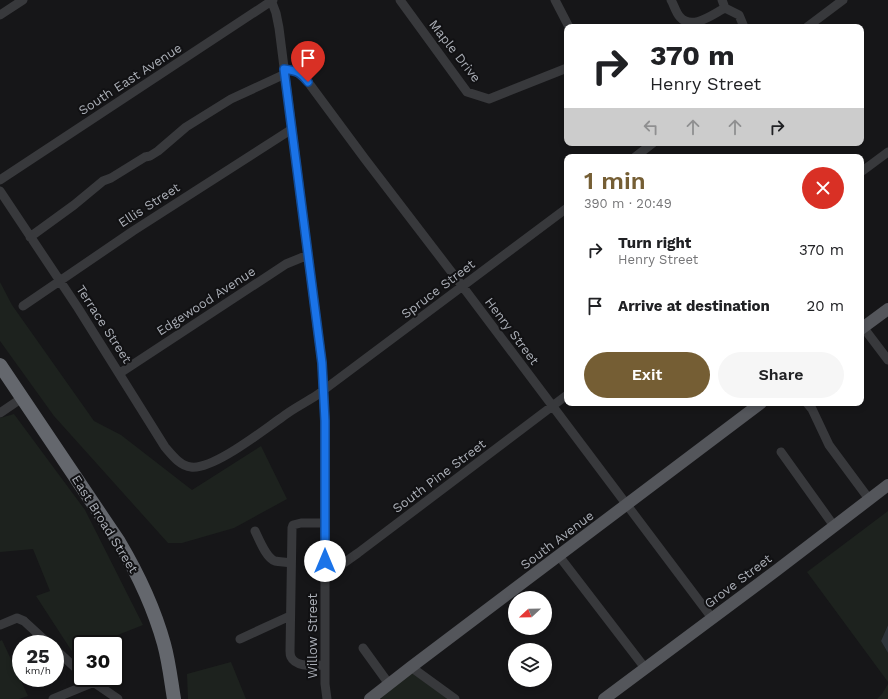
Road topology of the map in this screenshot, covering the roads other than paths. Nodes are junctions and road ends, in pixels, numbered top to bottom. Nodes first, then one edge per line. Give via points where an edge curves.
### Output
1 (23, 0) edge
2 (272, 0) edge
3 (400, 0) edge
4 (555, 0) edge
5 (671, 0) edge
6 (843, 0) edge
7 (724, 4) edge
8 (0, 15) edge
9 (567, 24) edge
10 (743, 24) edge
11 (811, 24) edge
12 (564, 69) edge
13 (284, 72) junction
14 (292, 129) junction
15 (649, 146) edge
16 (888, 152) edge
17 (638, 154) edge
18 (864, 170) edge
19 (0, 180) edge
20 (0, 191) edge
21 (564, 210) edge
22 (30, 237) junction
23 (308, 255) junction
24 (60, 281) junction
25 (463, 287) junction
26 (23, 306) dead end
27 (888, 309) edge
28 (864, 327) edge
29 (864, 330) edge
30 (888, 360) edge
31 (0, 365) edge
32 (120, 373) junction
33 (324, 391) junction
34 (564, 397) edge
35 (22, 398) junction
36 (757, 406) edge
37 (810, 406) edge
38 (552, 407) junction
39 (0, 413) edge
40 (781, 452) dead end
41 (189, 467) joint
42 (888, 485) edge
43 (868, 500) junction
44 (627, 505) junction
45 (325, 523) junction
46 (834, 526) junction
47 (255, 531) dead end
48 (559, 556) junction
49 (291, 563) junction
50 (325, 573) junction
51 (290, 616) junction
52 (712, 618) junction
53 (0, 625) edge
54 (39, 635) edge
55 (240, 639) dead end
56 (363, 648) dead end
57 (64, 657) edge
58 (72, 665) edge
59 (325, 665) junction
60 (411, 667) junction
61 (645, 668) junction
62 (389, 684) junction
63 (77, 687) edge
64 (101, 687) edge
65 (53, 699) edge
66 (118, 699) edge
67 (174, 699) edge
68 (328, 699) edge
69 (370, 699) edge
70 (456, 699) edge
71 (604, 699) edge

1 - 8 street
2 - 13 street, Willow Street via 279,28
2 - 19 street, South East Avenue
3 - 12 street, Maple Drive via 468,92 489,100
4 - 9 street
5 - 7 street via 680,17 688,22 698,23
6 - 11 street
7 - 10 street via 739,15
13 - 14 street, Willow Street
13 - 22 street via 231,99 186,127 158,151 103,181
13 - 25 street, Henry Street via 297,72 308,82
14 - 23 street, Willow Street
14 - 24 street, Ellis Street
15 - 17 street
16 - 18 street
20 - 22 street, Terrace Street
21 - 25 street, Spruce Street
22 - 24 street, Terrace Street
23 - 32 street, Edgewood Avenue via 286,264
23 - 33 street, Willow Street
24 - 26 street, Ellis Street
24 - 32 street, Terrace Street
25 - 33 street, Spruce Street
25 - 38 street, Henry Street
27 - 28 main road
29 - 30 street
31 - 35 highway, East Broad Street
32 - 41 street, Terrace Street via 165,447 177,460
33 - 41 street, Spruce Street via 228,453 204,466
33 - 45 street, Willow Street
34 - 38 street, South Pine Street
35 - 39 street
35 - 67 highway, East Broad Street via 119,542 136,574 159,627
36 - 44 main road, South Avenue
37 - 43 street via 829,445
38 - 44 street, Henry Street
38 - 50 street, South Pine Street via 358,553
40 - 46 street
42 - 43 main road, Grove Street
43 - 46 main road, Grove Street
44 - 48 main road, South Avenue
44 - 52 street, Henry Street
45 - 49 street via 293,525
45 - 50 street, Willow Street
46 - 52 main road, Grove Street
47 - 49 street via 268,556 274,560
48 - 60 main road, South Avenue
48 - 61 street
49 - 51 street
50 - 59 street, Willow Street
51 - 55 street
51 - 59 street via 292,658 297,664
52 - 61 main road, Grove Street
53 - 54 street via 17,618
56 - 62 street
57 - 58 street
59 - 68 street, Willow Street
60 - 62 main road, South Avenue
60 - 70 street
61 - 71 main road, Grove Street
62 - 69 main road, South Avenue
63 - 65 street
64 - 66 street

